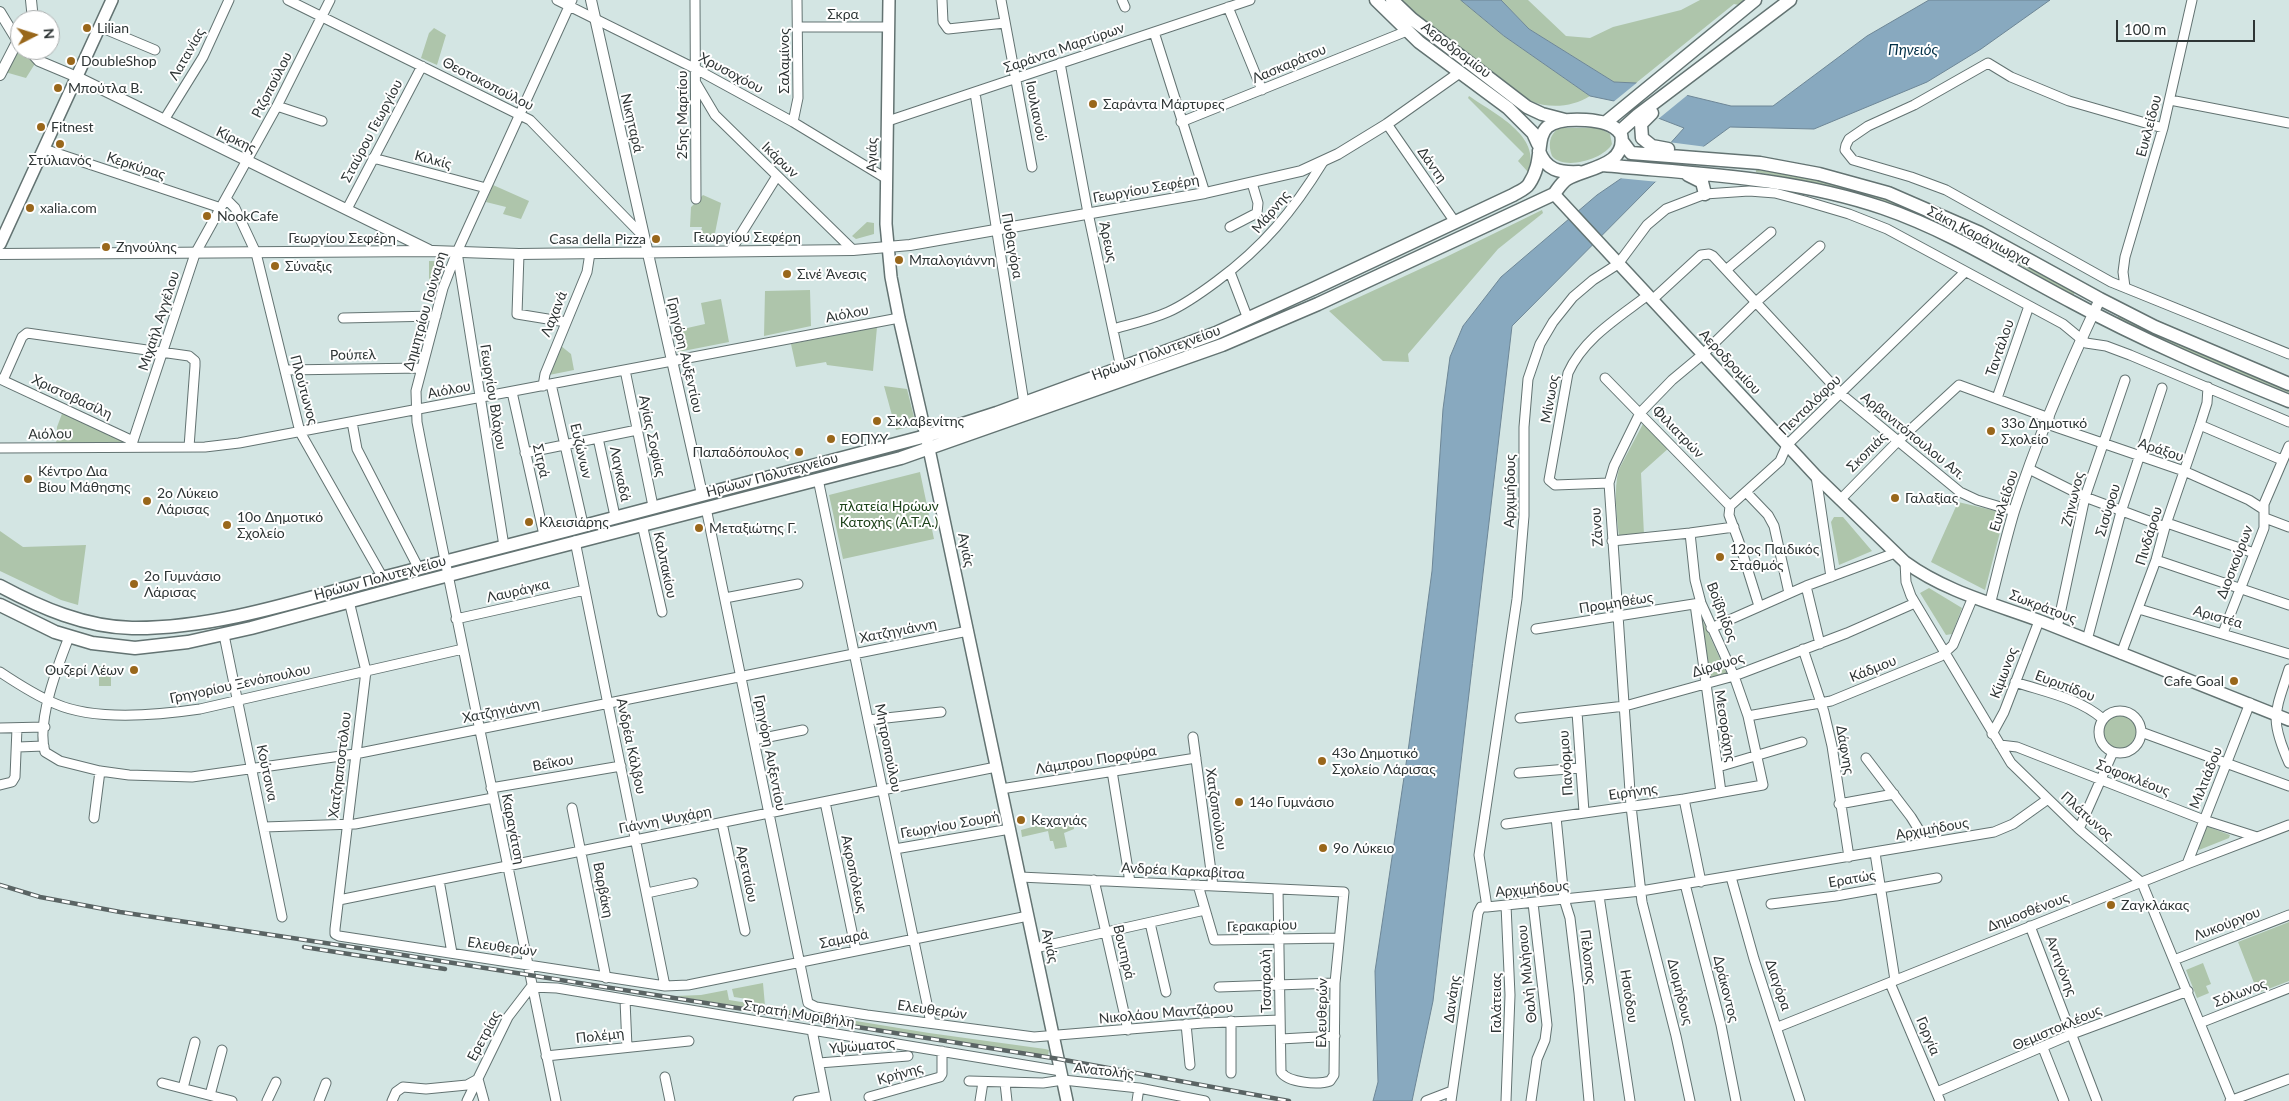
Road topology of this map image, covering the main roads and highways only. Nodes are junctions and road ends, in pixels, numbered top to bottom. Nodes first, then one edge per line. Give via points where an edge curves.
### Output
1 (112, 0) edge
2 (889, 0) edge
3 (1376, 0) edge
4 (1392, 0) edge
5 (1790, 0) edge
6 (1751, 3) edge
7 (1639, 119) junction
8 (1565, 120) junction
9 (1604, 123) junction
10 (1621, 136) junction
11 (1539, 147) junction
12 (1692, 157) junction
13 (1609, 165) junction
14 (1584, 172) junction
15 (1694, 175) junction
16 (1533, 176) junction
17 (1554, 194) junction
18 (1706, 194) road end
19 (0, 244) edge
20 (2289, 384) edge
21 (2289, 401) edge
22 (926, 436) junction
23 (929, 449) junction
24 (1816, 476) joint
25 (0, 586) edge
26 (0, 605) edge
27 (2289, 720) edge
28 (1067, 1101) edge

1 - 19 main road
2 - 22 main road, Αγιάς via 887,247 898,318
3 - 11 main road, Αεροδρομίου via 1407,31 1512,111 1534,133
4 - 8 main road, Αεροδρομίου via 1527,107
5 - 7 main road via 1663,96
6 - 9 main road
7 - 10 main road
7 - 12 main road via 1640,134 1645,142
8 - 9 main road
8 - 11 main road via 1548,127 1540,136
9 - 10 main road
10 - 12 main road, Σάκη Καράγιωργα via 1632,153
10 - 13 main road via 1618,154
11 - 14 main road via 1542,160 1548,166 1566,172
11 - 16 main road
12 - 20 main road, Σάκη Καράγιωργα via 1794,168 1888,193 1980,232 2178,338
13 - 14 main road
13 - 15 main road, Σάκη Καράγιωργα
14 - 17 main road, Ηρώων Πολυτεχνείου via 1564,181
15 - 18 main road via 1703,183
15 - 21 main road, Σάκη Καράγιωργα via 1792,184 1884,208 1966,243 2093,313 2190,360
16 - 17 main road via 1539,192
16 - 22 main road, Ηρώων Πολυτεχνείου via 1528,185 1513,195 1248,318 1121,368
17 - 23 main road, Ηρώων Πολυτεχνείου via 1256,332
17 - 24 main road, Αεροδρομίου
22 - 23 main road, Αγιάς
22 - 25 main road, Ηρώων Πολυτεχνείου via 222,619 142,628 109,626 74,618
23 - 26 main road, Ηρώων Πολυτεχνείου via 188,642 135,648 108,646 69,637
23 - 28 main road, Αγιάς
24 - 27 main road, Σωκράτους via 1904,562 1939,584

